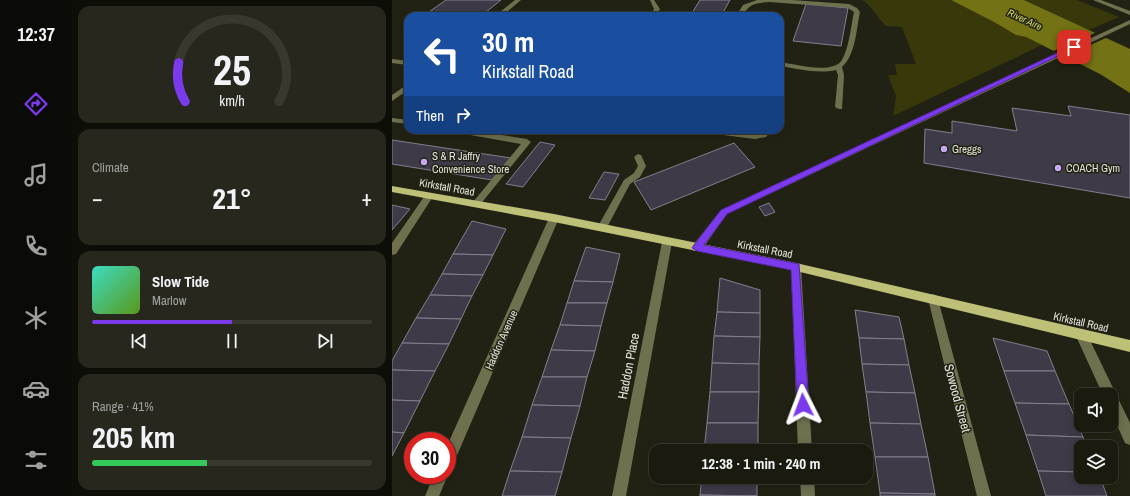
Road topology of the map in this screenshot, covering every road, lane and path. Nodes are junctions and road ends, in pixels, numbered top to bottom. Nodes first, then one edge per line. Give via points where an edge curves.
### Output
1 (518, 0) edge
2 (645, 0) edge
3 (652, 0) edge
4 (1096, 0) edge
5 (503, 12) edge
6 (655, 12) edge
7 (741, 12) edge
8 (1130, 13) edge
9 (1130, 22) edge
10 (392, 61) edge
11 (404, 62) edge
12 (784, 65) edge
13 (839, 67) junction
14 (404, 89) edge
15 (392, 99) edge
16 (838, 107) dead end
17 (392, 120) edge
18 (404, 122) edge
19 (478, 134) edge
20 (736, 134) edge
21 (764, 134) edge
22 (638, 157) dead end
23 (392, 189) edge
24 (429, 196) junction
25 (476, 204) junction
26 (554, 218) junction
27 (602, 228) junction
28 (667, 242) junction
29 (697, 248) junction
30 (392, 251) edge
31 (796, 267) junction
32 (933, 299) junction
33 (1081, 334) junction
34 (1130, 346) edge
35 (1107, 388) edge
36 (1118, 413) edge
37 (1130, 438) edge
38 (456, 441) edge
39 (805, 444) edge
40 (437, 484) edge
41 (807, 484) edge
42 (432, 496) edge
43 (618, 496) edge
44 (808, 496) edge
45 (984, 496) edge

1 - 5 street
2 - 3 street
3 - 6 street via 657,8
4 - 8 street
7 - 13 street via 752,2 765,1 849,6 855,9 857,12 845,62
9 - 29 street via 724,212
10 - 11 street
12 - 13 street via 819,70
13 - 16 street via 841,75
14 - 15 street
17 - 18 street
19 - 25 street via 527,142
20 - 21 street via 755,136
22 - 27 street via 642,166 637,175 627,182
23 - 24 main road, Kirkstall Road
24 - 25 main road, Kirkstall Road
24 - 30 street
25 - 26 main road, Kirkstall Road
26 - 27 main road, Kirkstall Road
26 - 38 street, Haddon Avenue
27 - 28 main road, Kirkstall Road
28 - 29 main road, Kirkstall Road
28 - 43 street, Haddon Place
29 - 31 main road, Kirkstall Road
31 - 32 main road, Kirkstall Road
31 - 39 street
32 - 33 main road, Kirkstall Road
32 - 45 street, Sowood Street
33 - 34 main road, Kirkstall Road
33 - 35 street
36 - 37 street
40 - 42 street
41 - 44 street

